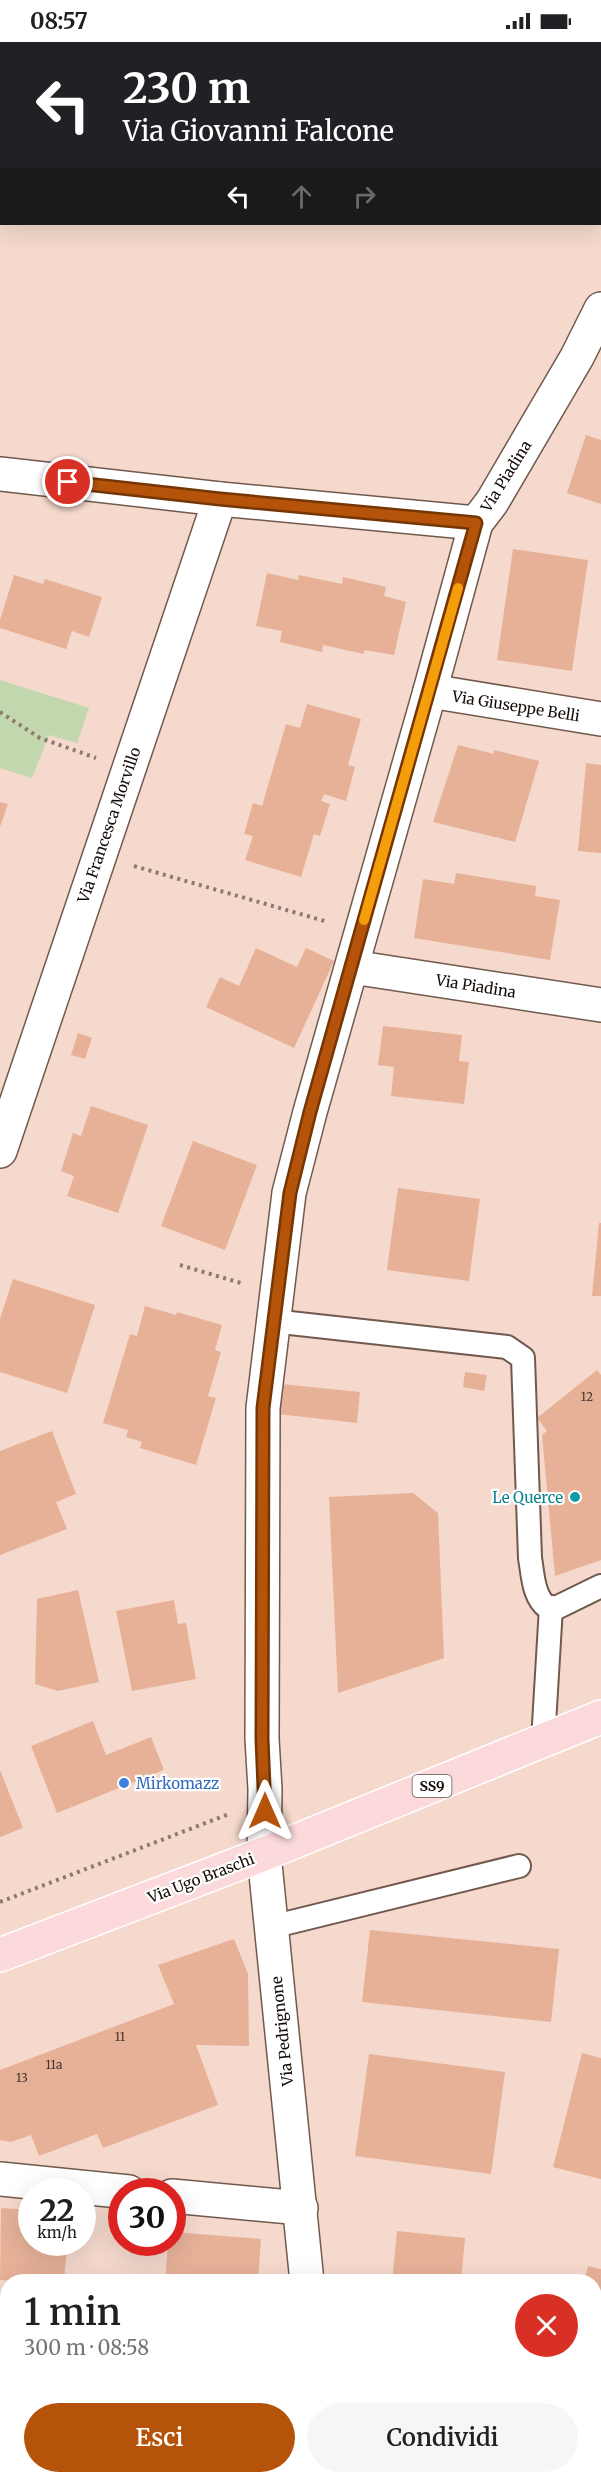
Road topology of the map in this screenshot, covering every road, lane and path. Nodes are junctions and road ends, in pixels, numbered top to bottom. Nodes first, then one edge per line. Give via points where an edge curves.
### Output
1 (601, 309) edge
2 (589, 362) edge
3 (0, 474) edge
4 (220, 499) junction
5 (476, 523) junction
6 (430, 691) junction
7 (0, 712) edge
8 (601, 719) edge
9 (102, 760) dead end
10 (127, 864) dead end
11 (339, 925) dead end
12 (352, 967) junction
13 (601, 1005) edge
14 (0, 1151) edge
15 (180, 1265) dead end
16 (274, 1308) junction
17 (601, 1586) edge
18 (550, 1607) junction
19 (601, 1717) edge
20 (543, 1741) junction
21 (234, 1808) dead end
22 (264, 1854) junction
23 (519, 1866) dead end
24 (0, 1902) edge
25 (271, 1928) junction
26 (0, 1955) edge
27 (0, 2179) edge
28 (108, 2190) edge
29 (186, 2197) edge
30 (301, 2208) junction
31 (306, 2274) edge

1 - 2 street, Via Piadina
2 - 5 street, Via Piadina
3 - 4 street
4 - 5 street
4 - 14 street, Via Francesca Morvillo
5 - 6 street, Via Piadina
6 - 8 street, Via Giuseppe Belli
6 - 12 street, Via Piadina
7 - 9 path via 40,738
10 - 11 path
12 - 13 street, Via Piadina
12 - 16 street, Via Piadina via 290,1193
15 - 16 path
16 - 18 lane via 507,1347 523,1358 530,1557 535,1587 541,1602
16 - 22 street, Via Piadina via 263,1408
17 - 18 lane via 558,1607
18 - 20 lane
19 - 20 main road, Via Ugo Braschi / SS9
20 - 22 main road, Via Ugo Braschi / SS9
21 - 24 path via 229,1814
22 - 25 street, Via Pedrignone
22 - 26 main road, Via Ugo Braschi / SS9
23 - 25 lane
25 - 30 street, Via Pedrignone
27 - 28 street
29 - 30 street
30 - 31 street, Via Pedrignone

